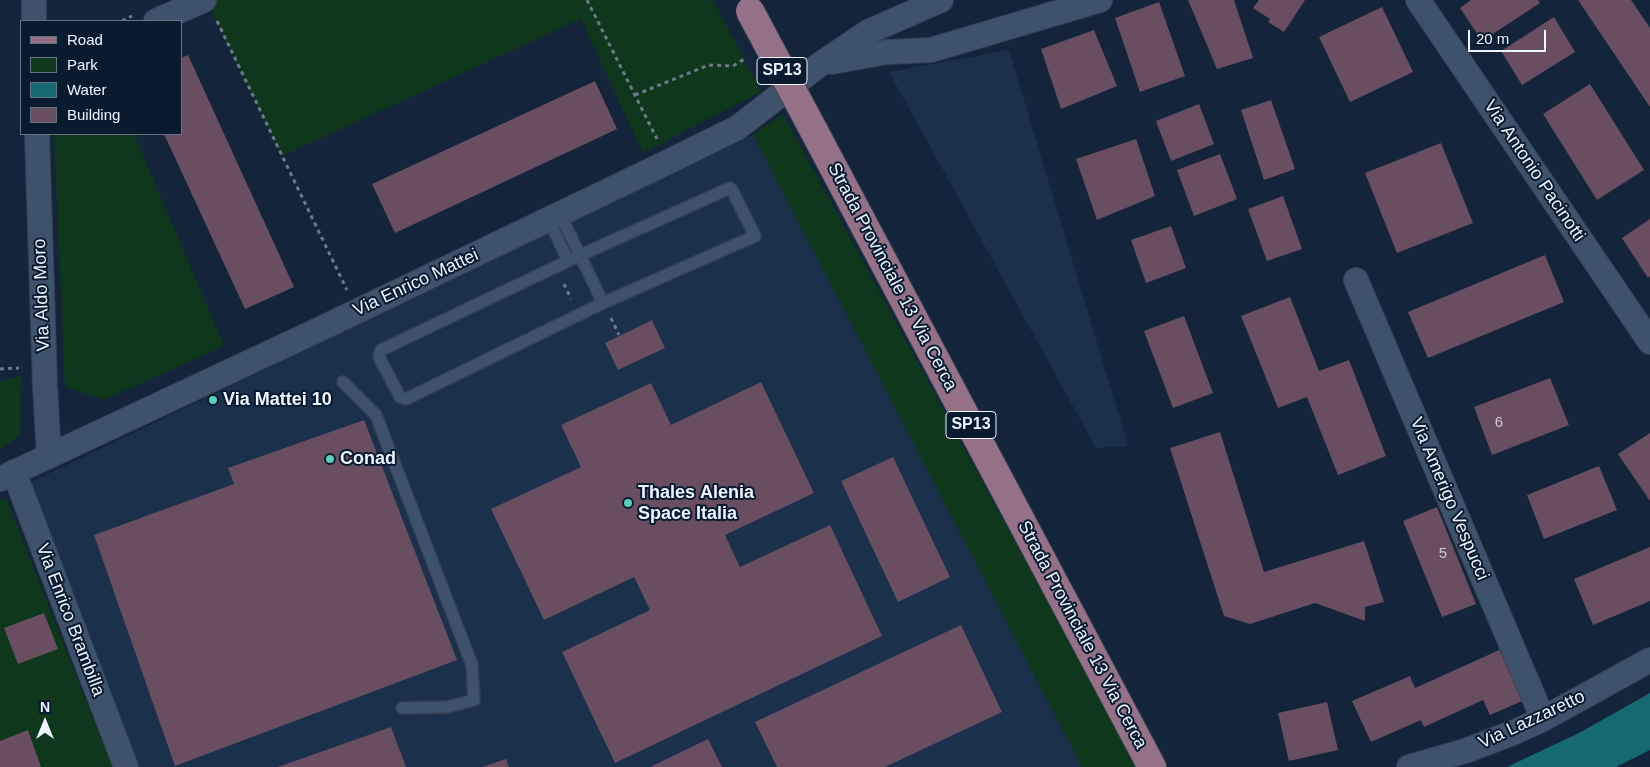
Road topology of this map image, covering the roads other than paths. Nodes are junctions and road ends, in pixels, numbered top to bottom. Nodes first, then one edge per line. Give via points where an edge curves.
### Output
1 (34, 0) edge
2 (942, 0) edge
3 (1100, 0) edge
4 (1418, 0) edge
5 (747, 5) edge
6 (209, 7) edge
7 (1049, 7) edge
8 (34, 20) edge
9 (160, 20) edge
10 (819, 65) junction
11 (37, 135) edge
12 (554, 217) junction
13 (580, 255) junction
14 (568, 261) junction
15 (1356, 280) dead end
16 (603, 303) junction
17 (1650, 342) edge
18 (343, 382) dead end
19 (49, 456) junction
20 (7, 476) edge
21 (1650, 660) edge
22 (402, 708) dead end
23 (1543, 718) junction
24 (126, 767) edge
25 (1152, 767) edge
26 (1409, 767) edge

1 - 8 street
2 - 10 street, Via Enrico Mattei via 868,32
3 - 7 street
4 - 17 street, Via Antonio Pacinotti
5 - 25 main road, Strada Provinciale 13 Via Cerca / SP13, bridge
6 - 9 street
7 - 10 street via 930,50 887,52
10 - 12 street, Via Enrico Mattei via 743,124
11 - 19 street, Via Aldo Moro
12 - 13 lane
12 - 14 lane
12 - 19 street, Via Enrico Mattei
13 - 14 lane
13 - 16 lane
13 - 16 lane via 730,188 756,236
14 - 16 lane via 381,350 378,358 400,397 406,398
15 - 23 street, Via Amerigo Vespucci
18 - 22 lane via 376,415 472,665 474,700 447,707
19 - 20 street, Via Enrico Mattei
20 - 24 street, Via Enrico Brambilla
21 - 23 street, Via Lazzaretto
23 - 26 street, Via Lazzaretto via 1483,745

